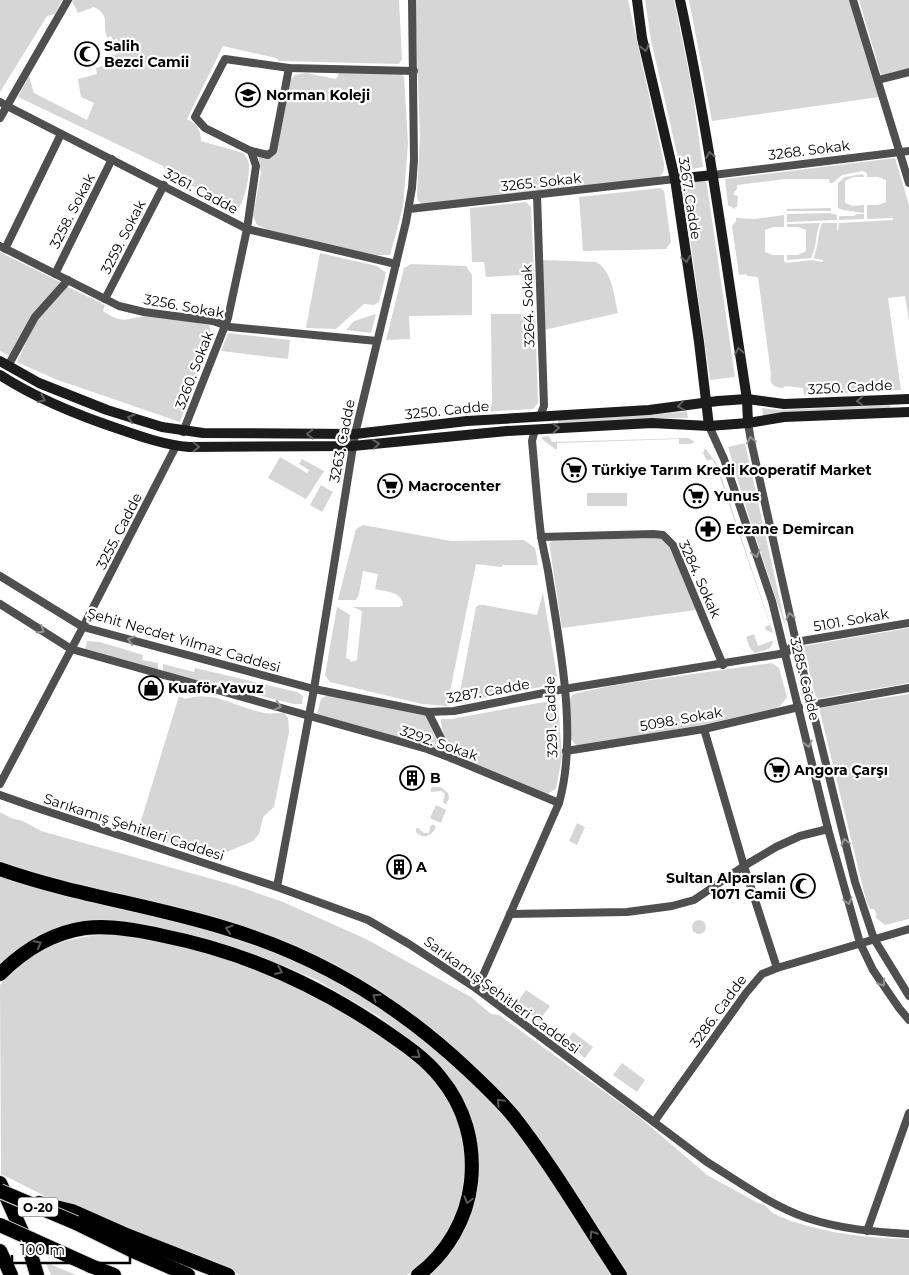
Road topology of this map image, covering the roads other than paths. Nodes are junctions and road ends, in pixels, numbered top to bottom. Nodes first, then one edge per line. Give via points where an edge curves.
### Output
1 (68, 0) edge
2 (412, 0) edge
3 (637, 0) edge
4 (680, 0) edge
5 (853, 0) edge
6 (289, 68) junction
7 (414, 71) junction
8 (909, 72) edge
9 (878, 80) junction
10 (3, 104) edge
11 (0, 118) edge
12 (61, 134) junction
13 (251, 151) junction
14 (909, 151) edge
15 (900, 152) junction
16 (112, 159) junction
17 (713, 174) junction
18 (674, 179) junction
19 (909, 183) edge
20 (164, 185) junction
21 (536, 195) junction
22 (409, 209) junction
23 (247, 229) junction
24 (2, 248) edge
25 (396, 264) junction
26 (55, 274) junction
27 (68, 280) junction
28 (106, 299) junction
29 (225, 325) junction
30 (377, 341) junction
31 (4, 363) edge
32 (0, 375) edge
33 (909, 398) edge
34 (747, 399) junction
35 (705, 402) junction
36 (909, 412) edge
37 (540, 416) junction
38 (748, 422) junction
39 (709, 426) junction
40 (535, 429) junction
41 (183, 432) junction
42 (355, 434) junction
43 (176, 446) junction
44 (353, 446) junction
45 (541, 537) junction
46 (0, 576) edge
47 (0, 604) edge
48 (909, 623) edge
49 (83, 627) junction
50 (796, 642) junction
51 (71, 649) junction
52 (786, 654) junction
53 (723, 665) junction
54 (909, 688) edge
55 (314, 689) junction
56 (564, 689) junction
57 (812, 705) junction
58 (799, 707) junction
59 (428, 712) junction
60 (309, 715) junction
61 (704, 729) junction
62 (566, 751) junction
63 (451, 758) junction
64 (0, 784) edge
65 (0, 795) edge
66 (558, 803) junction
67 (828, 829) junction
68 (744, 866) junction
69 (0, 869) edge
70 (277, 887) junction
71 (510, 914) junction
72 (909, 929) edge
73 (874, 939) junction
74 (860, 944) junction
75 (777, 968) junction
76 (0, 974) edge
77 (477, 989) junction
78 (909, 996) edge
79 (909, 1020) edge
80 (909, 1113) edge
81 (654, 1122) junction
82 (0, 1183) edge
83 (4, 1197) edge
84 (74, 1217) junction
85 (0, 1225) edge
86 (867, 1231) junction
87 (909, 1234) edge
88 (0, 1251) edge
89 (11, 1275) edge
90 (32, 1275) edge
91 (38, 1275) edge
92 (114, 1275) edge
93 (188, 1275) edge
94 (228, 1275) edge
95 (418, 1275) edge
96 (620, 1275) edge

1 - 10 street
2 - 7 street, 3263. Cadde
3 -> 18 street, 3267. Cadde via 642,38
17 -> 4 street, 3267. Cadde
5 - 9 street
6 - 7 street
6 - 13 street via 272,151 268,154
6 - 13 street via 225,59 195,116 204,128
7 - 22 street, 3263. Cadde via 414,170
8 - 9 street
9 - 15 street
10 - 11 street
10 - 12 street, 3261. Cadde
12 - 16 street, 3261. Cadde
12 - 24 street
13 - 23 street, 3260. Sokak via 256,166
14 - 15 street, 3268. Sokak
15 - 17 street, 3268. Sokak
15 - 19 street
16 - 20 street, 3261. Cadde
16 - 26 street, 3258. Sokak
17 - 18 street
34 -> 17 street, 3267. Cadde
18 - 21 street, 3265. Sokak
18 -> 35 street, 3267. Cadde
20 - 23 street, 3261. Cadde
20 - 28 street, 3259. Sokak
21 - 22 street, 3265. Sokak
21 - 37 street, 3264. Sokak via 544,406
22 - 25 street, 3263. Cadde
23 - 25 street, 3261. Cadde
23 - 29 street, 3260. Sokak
24 - 26 street, 3256. Sokak
25 - 30 street, 3263. Cadde
26 - 27 street, 3256. Sokak
27 - 28 street, 3256. Sokak
27 - 31 street via 35,317
28 - 29 street, 3256. Sokak via 131,309
29 - 30 street, 3256. Sokak
29 - 41 street, 3260. Sokak
30 - 42 street, 3263. Cadde
41 -> 31 street, 3250. Cadde via 86,403 39,383
32 -> 43 street, 3250. Cadde via 37,397 121,430
33 -> 34 street, 3250. Cadde via 784,404
34 - 35 street, 3250. Cadde
34 - 38 street, 3267. Cadde
35 -> 37 street, 3250. Cadde via 649,410
35 - 39 street, 3267. Cadde
36 - 38 street, 3250. Cadde via 784,417
37 - 40 street
37 - 42 street, 3250. Cadde
38 - 39 street, 3250. Cadde
50 -> 38 street, 3285. Cadde
40 -> 39 street, 3250. Cadde via 652,423
39 -> 52 street, 3285. Cadde via 724,459 772,601
44 -> 40 street, 3250. Cadde
40 - 45 street, 3291. Cadde via 532,441
42 -> 41 street, 3250. Cadde
41 - 43 street
42 - 44 street, 3263. Cadde
43 -> 44 street, 3250. Cadde
43 - 49 street, 3255. Cadde
44 - 55 street, 3263. Cadde
45 - 53 street, 3284. Sokak via 653,534 666,537 673,545
45 - 56 street, 3291. Cadde
46 - 49 street, Şehit Necdet Yılmaz Caddesi
47 -> 51 street
48 - 50 street, 5101. Sokak
49 - 51 street, 3255. Cadde
55 -> 49 street, Şehit Necdet Yılmaz Caddesi
50 - 52 street
50 - 57 street, 3285. Cadde
51 -> 60 street
51 - 64 street, 3255. Cadde
52 - 53 street, 3287. Cadde
52 - 58 street, 3285. Cadde
53 - 56 street, 3287. Cadde
54 - 57 street
55 - 59 street, 3287. Cadde
55 - 60 street, 3263. Cadde
56 - 59 street, 3287. Cadde
56 - 62 street, 3291. Cadde
73 -> 57 street, 3285. Cadde via 855,882
58 - 61 street, 5098. Sokak
58 -> 67 street, 3285. Cadde
59 - 63 street
60 - 63 street, 3292. Sokak
60 - 70 street, 3263. Cadde
61 - 62 street, 5098. Sokak
61 - 68 street
62 - 66 street, 3291. Cadde
63 - 66 street, 3292. Sokak
65 - 70 street, Sarıkamış Şehitleri Caddesi
66 - 71 street, 3291. Cadde
67 - 68 street via 800,836
67 -> 74 street, 3285. Cadde
68 - 71 street via 694,900 672,906 627,912
68 - 75 street
96 -> 69 highway via 550,1167 512,1116 450,1052 373,995 306,958 226,928 36,882
70 - 77 street, Sarıkamış Şehitleri Caddesi via 368,920
71 - 77 street, 3291. Cadde
72 - 73 street, 3286. Cadde
73 - 74 street, 3286. Cadde
73 - 78 street, 3285. Cadde
74 - 75 street, 3286. Cadde
74 -> 79 street, 3285. Cadde via 873,970
75 - 81 street, 3286. Cadde via 762,974 751,986
76 -> 95 highway via 28,949 65,932 97,927 139,930 219,950 297,978 401,1042 424,1060 452,1095 468,1128 473,1167 470,1192 453,1236 440,1255
77 - 81 street, Sarıkamış Şehitleri Caddesi
80 - 86 street
81 - 86 street, Sarıkamış Şehitleri Caddesi via 708,1162 778,1205 806,1218
82 - 91 highway via 28,1244
83 - 84 highway, O-20, bridge
83 - 90 highway
84 - 93 highway, O-20 via 133,1251
84 - 94 highway
85 - 92 highway, O-20, bridge
86 - 87 street, Sarıkamış Şehitleri Caddesi
88 - 89 highway

